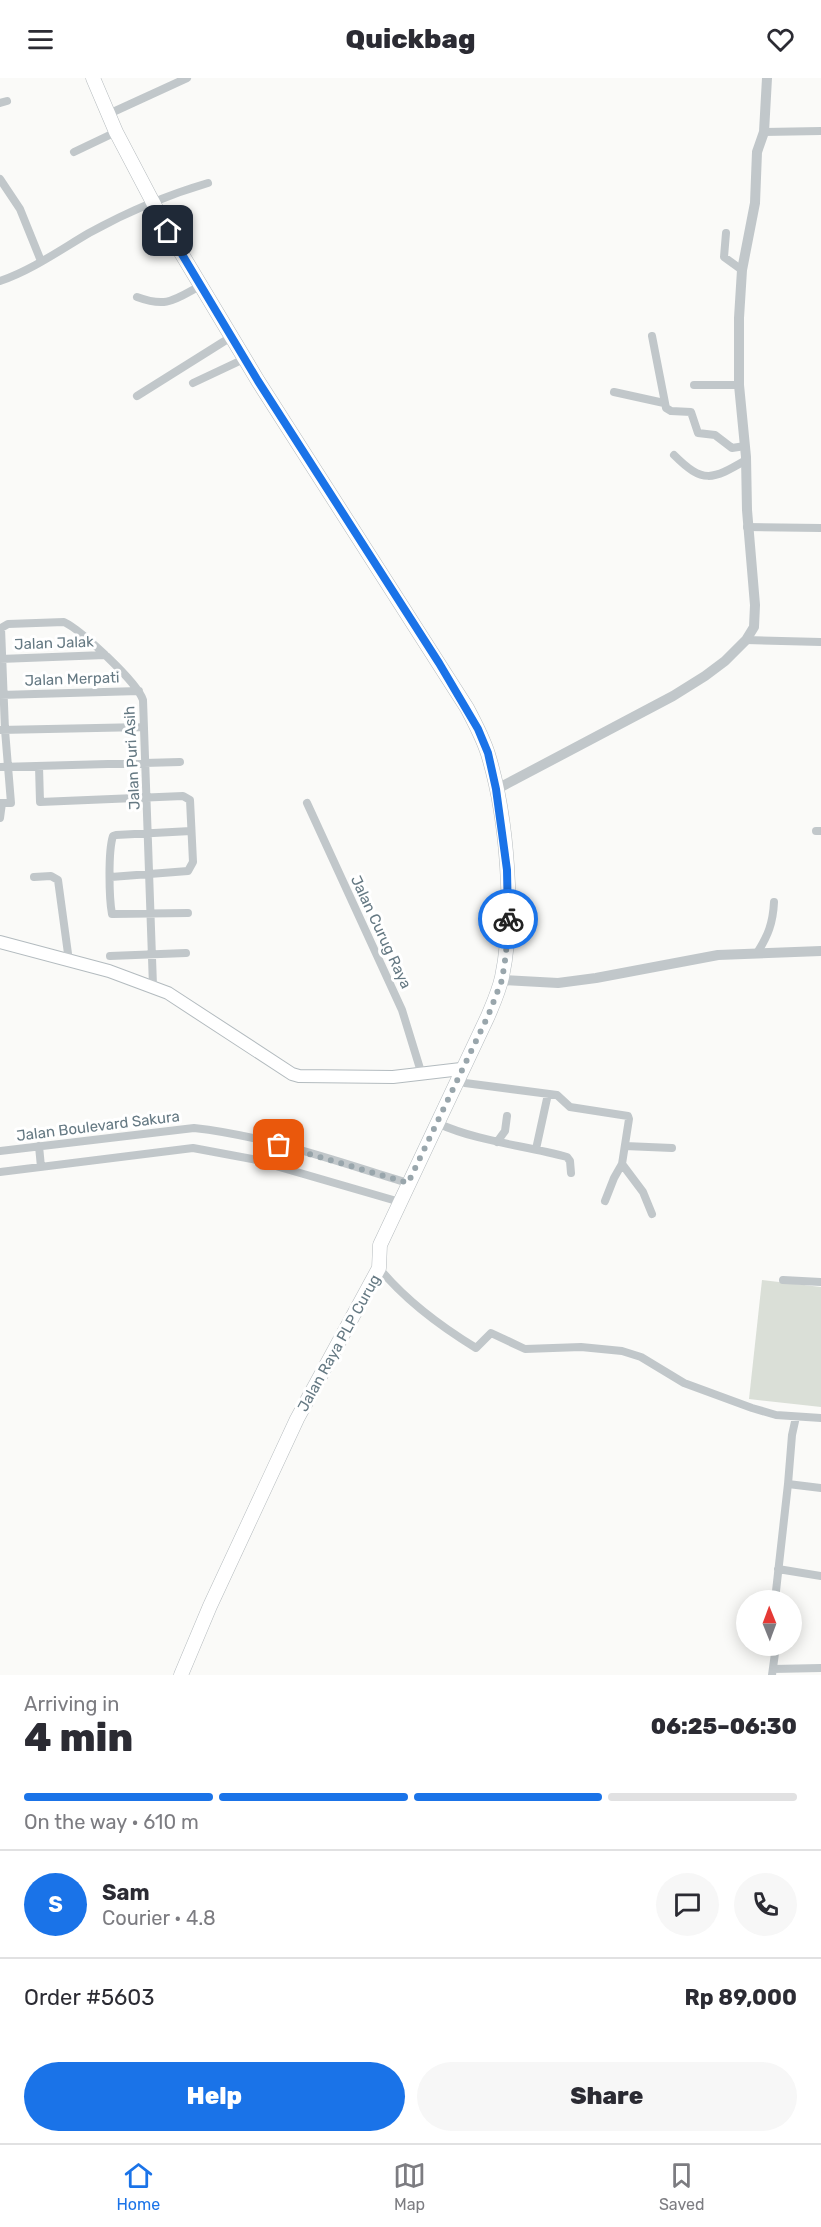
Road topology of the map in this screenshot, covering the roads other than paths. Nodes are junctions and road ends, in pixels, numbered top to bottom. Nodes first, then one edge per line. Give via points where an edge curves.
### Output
1 (93, 78) edge
2 (187, 78) edge
3 (768, 78) edge
4 (108, 112) junction
5 (821, 131) edge
6 (116, 132) junction
7 (764, 132) junction
8 (74, 152) dead end
9 (0, 179) edge
10 (208, 183) dead end
11 (10, 195) junction
12 (0, 197) edge
13 (152, 202) junction
14 (726, 233) dead end
15 (42, 261) junction
16 (742, 270) junction
17 (0, 281) edge
18 (200, 286) junction
19 (137, 297) dead end
20 (652, 336) dead end
21 (231, 337) junction
22 (244, 359) junction
23 (192, 383) dead end
24 (694, 385) dead end
25 (739, 385) junction
26 (614, 392) dead end
27 (137, 396) dead end
28 (664, 403) junction
29 (745, 446) junction
30 (675, 455) dead end
31 (746, 460) junction
32 (747, 527) junction
33 (821, 528) edge
34 (746, 640) junction
35 (821, 642) edge
36 (105, 655) junction
37 (2, 659) edge
38 (139, 691) junction
39 (2, 695) edge
40 (144, 727) junction
41 (3, 730) edge
42 (146, 762) junction
43 (180, 762) dead end
44 (39, 766) junction
45 (4, 767) edge
46 (496, 789) junction
47 (147, 798) junction
48 (4, 803) edge
49 (307, 803) dead end
50 (0, 818) edge
51 (191, 831) junction
52 (149, 834) junction
53 (150, 874) junction
54 (34, 877) dead end
55 (111, 877) junction
56 (774, 902) dead end
57 (188, 913) dead end
58 (150, 914) junction
59 (0, 942) edge
60 (821, 951) edge
61 (186, 953) dead end
62 (757, 953) junction
63 (153, 954) junction
64 (110, 956) dead end
65 (69, 961) junction
66 (502, 980) junction
67 (153, 986) junction
68 (459, 1074) junction
69 (422, 1075) junction
70 (548, 1094) junction
71 (507, 1116) dead end
72 (437, 1123) junction
73 (497, 1142) junction
74 (39, 1146) junction
75 (625, 1146) junction
76 (672, 1148) dead end
77 (536, 1149) junction
78 (0, 1152) edge
79 (622, 1164) junction
80 (41, 1167) junction
81 (0, 1172) edge
82 (571, 1173) dead end
83 (408, 1183) junction
84 (605, 1201) dead end
85 (400, 1202) junction
86 (652, 1214) dead end
87 (379, 1268) junction
88 (783, 1280) dead end
89 (821, 1282) edge
90 (796, 1417) junction
91 (821, 1418) edge
92 (788, 1484) junction
93 (821, 1488) edge
94 (778, 1569) junction
95 (821, 1576) edge
96 (776, 1590) edge
97 (775, 1656) edge
98 (821, 1668) edge
99 (773, 1672) edge
100 (181, 1675) edge

1 - 4 main road, Jalan Raya PLP Curug
2 - 4 street
3 - 7 street
4 - 6 main road, Jalan Raya PLP Curug
5 - 7 street
6 - 8 street
6 - 13 main road, Jalan Raya PLP Curug
7 - 16 street via 757,152 754,203
9 - 11 street
10 - 13 street
11 - 12 street
11 - 15 street
13 - 15 street
13 - 18 main road, Jalan Raya PLP Curug
14 - 16 street via 724,257
15 - 17 street
16 - 25 street
18 - 19 street via 164,303
18 - 21 main road, Jalan Raya PLP Curug
20 - 28 street
21 - 22 main road, Jalan Raya PLP Curug
21 - 27 street
22 - 23 street
22 - 46 main road, Jalan Raya PLP Curug via 467,708 488,753
24 - 25 street
25 - 29 street
26 - 28 street
28 - 29 street via 668,410 691,412 698,433 715,435 732,448
29 - 31 street
30 - 31 street via 690,471 709,475 718,475
31 - 32 street
32 - 33 street
32 - 34 street via 755,617
34 - 35 street
34 - 46 street via 716,669 673,696
36 - 37 street, Jalan Jalak
36 - 37 street, Jalan Puri Asih via 64,622 4,626
36 - 38 street, Jalan Puri Asih
37 - 39 street, Jalan Puri Asih
38 - 39 street, Jalan Merpati
38 - 40 street, Jalan Puri Asih
39 - 41 street, Jalan Puri Asih
40 - 41 street
40 - 42 street, Jalan Puri Asih
41 - 45 street, Jalan Puri Asih
42 - 43 street
42 - 44 street
42 - 47 street, Jalan Puri Asih
44 - 45 street
44 - 47 street via 40,802
45 - 48 street, Jalan Puri Asih
46 - 66 main road, Jalan Raya PLP Curug via 507,888
47 - 51 street via 187,797
47 - 52 street, Jalan Puri Asih
48 - 50 street, Jalan Puri Asih
49 - 69 street, Jalan Curug Raya via 402,1010
51 - 52 street
51 - 53 street via 192,867 188,871
52 - 53 street, Jalan Puri Asih
52 - 55 street via 113,836
53 - 55 street
53 - 58 street, Jalan Puri Asih
54 - 65 street via 51,876 58,880
55 - 58 street via 112,914
56 - 62 street via 768,936
57 - 58 street
58 - 63 street, Jalan Puri Asih
59 - 65 main road
60 - 62 street
61 - 63 street
62 - 66 street via 718,955 572,981
63 - 64 street
63 - 67 street, Jalan Puri Asih
65 - 67 main road
66 - 68 main road, Jalan Raya PLP Curug
67 - 69 main road via 292,1074 313,1078
68 - 69 main road
68 - 70 street via 465,1083
68 - 72 main road, Jalan Raya PLP Curug
70 - 75 street via 557,1095 570,1107 628,1116
70 - 77 street
71 - 73 street via 505,1131
72 - 73 street
72 - 83 main road, Jalan Raya PLP Curug
73 - 77 street
74 - 78 street, Jalan Boulevard Sakura
74 - 80 street
74 - 83 street, Jalan Boulevard Sakura via 194,1128 258,1139
75 - 76 street
75 - 79 street
77 - 82 street via 567,1156
79 - 84 street
79 - 86 street via 643,1192
80 - 81 street
80 - 85 street via 193,1148 252,1159
83 - 85 main road, Jalan Raya PLP Curug
85 - 87 main road, Jalan Raya PLP Curug via 380,1245
87 - 90 street via 397,1290 476,1348 491,1333 525,1349 581,1347 622,1351 720,1397 776,1415
87 - 100 main road, Jalan Raya PLP Curug via 297,1419
88 - 89 street
90 - 91 street
90 - 92 street
92 - 93 street
92 - 94 street
94 - 95 street
94 - 96 street
97 - 99 street
98 - 99 street

